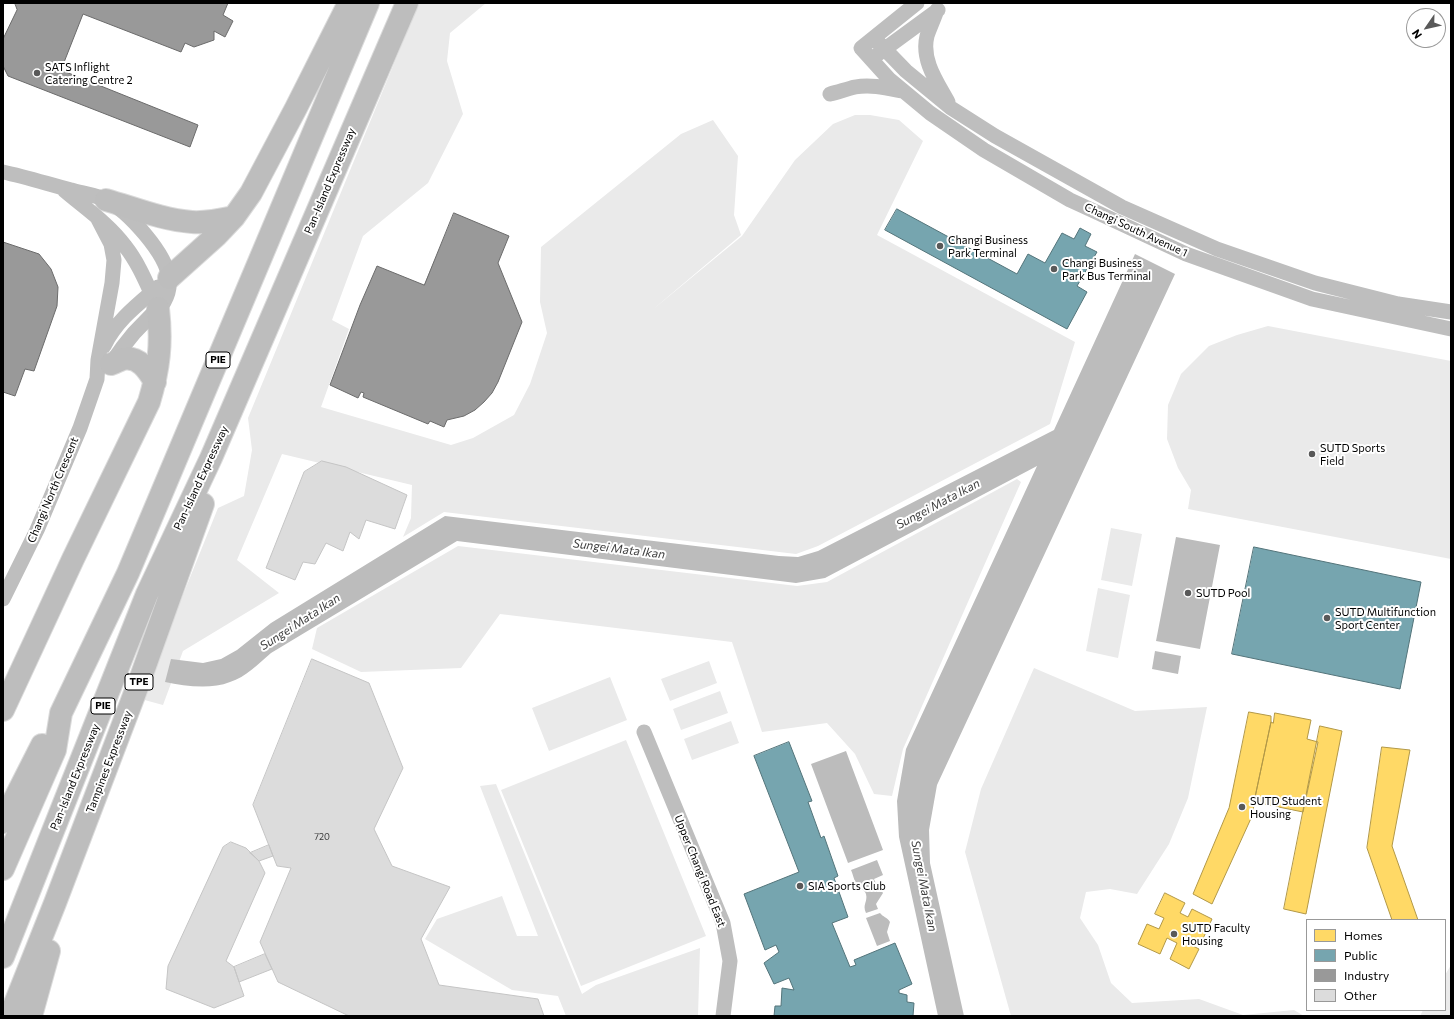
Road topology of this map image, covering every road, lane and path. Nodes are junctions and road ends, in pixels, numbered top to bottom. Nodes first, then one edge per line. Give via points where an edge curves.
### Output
1 (349, 3) edge
2 (368, 3) edge
3 (407, 3) edge
4 (917, 3) edge
5 (941, 7) edge
6 (874, 38) junction
7 (885, 49) junction
8 (871, 60) junction
9 (903, 91) junction
10 (830, 94) dead end
11 (951, 108) junction
12 (3, 172) edge
13 (62, 188) junction
14 (102, 209) junction
15 (234, 216) junction
16 (169, 278) junction
17 (154, 301) junction
18 (1451, 312) edge
19 (1451, 329) edge
20 (102, 368) junction
21 (155, 382) junction
22 (211, 458) junction
23 (3, 599) edge
24 (3, 710) edge
25 (62, 713) junction
26 (644, 732) dead end
27 (3, 822) edge
28 (3, 869) edge
29 (55, 903) junction
30 (3, 957) edge
31 (10, 1016) edge
32 (31, 1016) edge
33 (723, 1016) edge

1 - 15 highway via 266,166
2 - 25 highway, PIE via 128,573
3 - 22 highway, Pan-Island Expressway / PIE
4 - 6 street
5 - 7 street
5 - 11 street, Changi South Avenue 1 via 927,37 926,54 930,70
6 - 7 street, Changi South Avenue 1
6 - 8 street, Changi South Avenue 1 via 861,48
7 - 8 street
7 - 11 street, Changi South Avenue 1 via 918,82
8 - 9 street, Changi South Avenue 1
9 - 10 street via 870,86
9 - 19 street, Changi South Avenue 1 via 984,150 1070,200 1186,254 1312,299
11 - 18 street, Changi South Avenue 1 via 995,136 1116,203 1203,243 1315,283 1398,304
12 - 13 street, Changi North Crescent
13 - 14 street, Changi North Crescent
13 - 14 street, Changi North Crescent
14 - 15 highway via 193,222 213,222
14 - 16 street, Changi North Crescent via 132,220 161,257
14 - 17 street, Changi North Crescent via 111,230 126,246 142,272
14 - 20 street, Changi North Crescent via 114,260
15 - 16 highway via 217,235
16 - 17 street, Changi North Crescent via 164,302
17 - 20 street, Changi North Crescent via 122,348
17 - 21 highway via 160,327 160,350
20 - 21 highway via 123,359 132,359 141,363
20 - 23 street, Changi North Crescent via 37,530
21 - 24 highway via 138,427 76,552
22 - 29 highway, Tampines Expressway / TPE via 211,472 202,507
22 - 30 highway, Pan-Island Expressway / PIE via 147,594
25 - 27 highway via 45,739
25 - 28 highway, PIE via 55,750
26 - 33 street, Upper Changi Road East via 723,923 730,961
29 - 31 highway, Tampines Expressway / TPE
29 - 32 highway via 57,911 52,937

